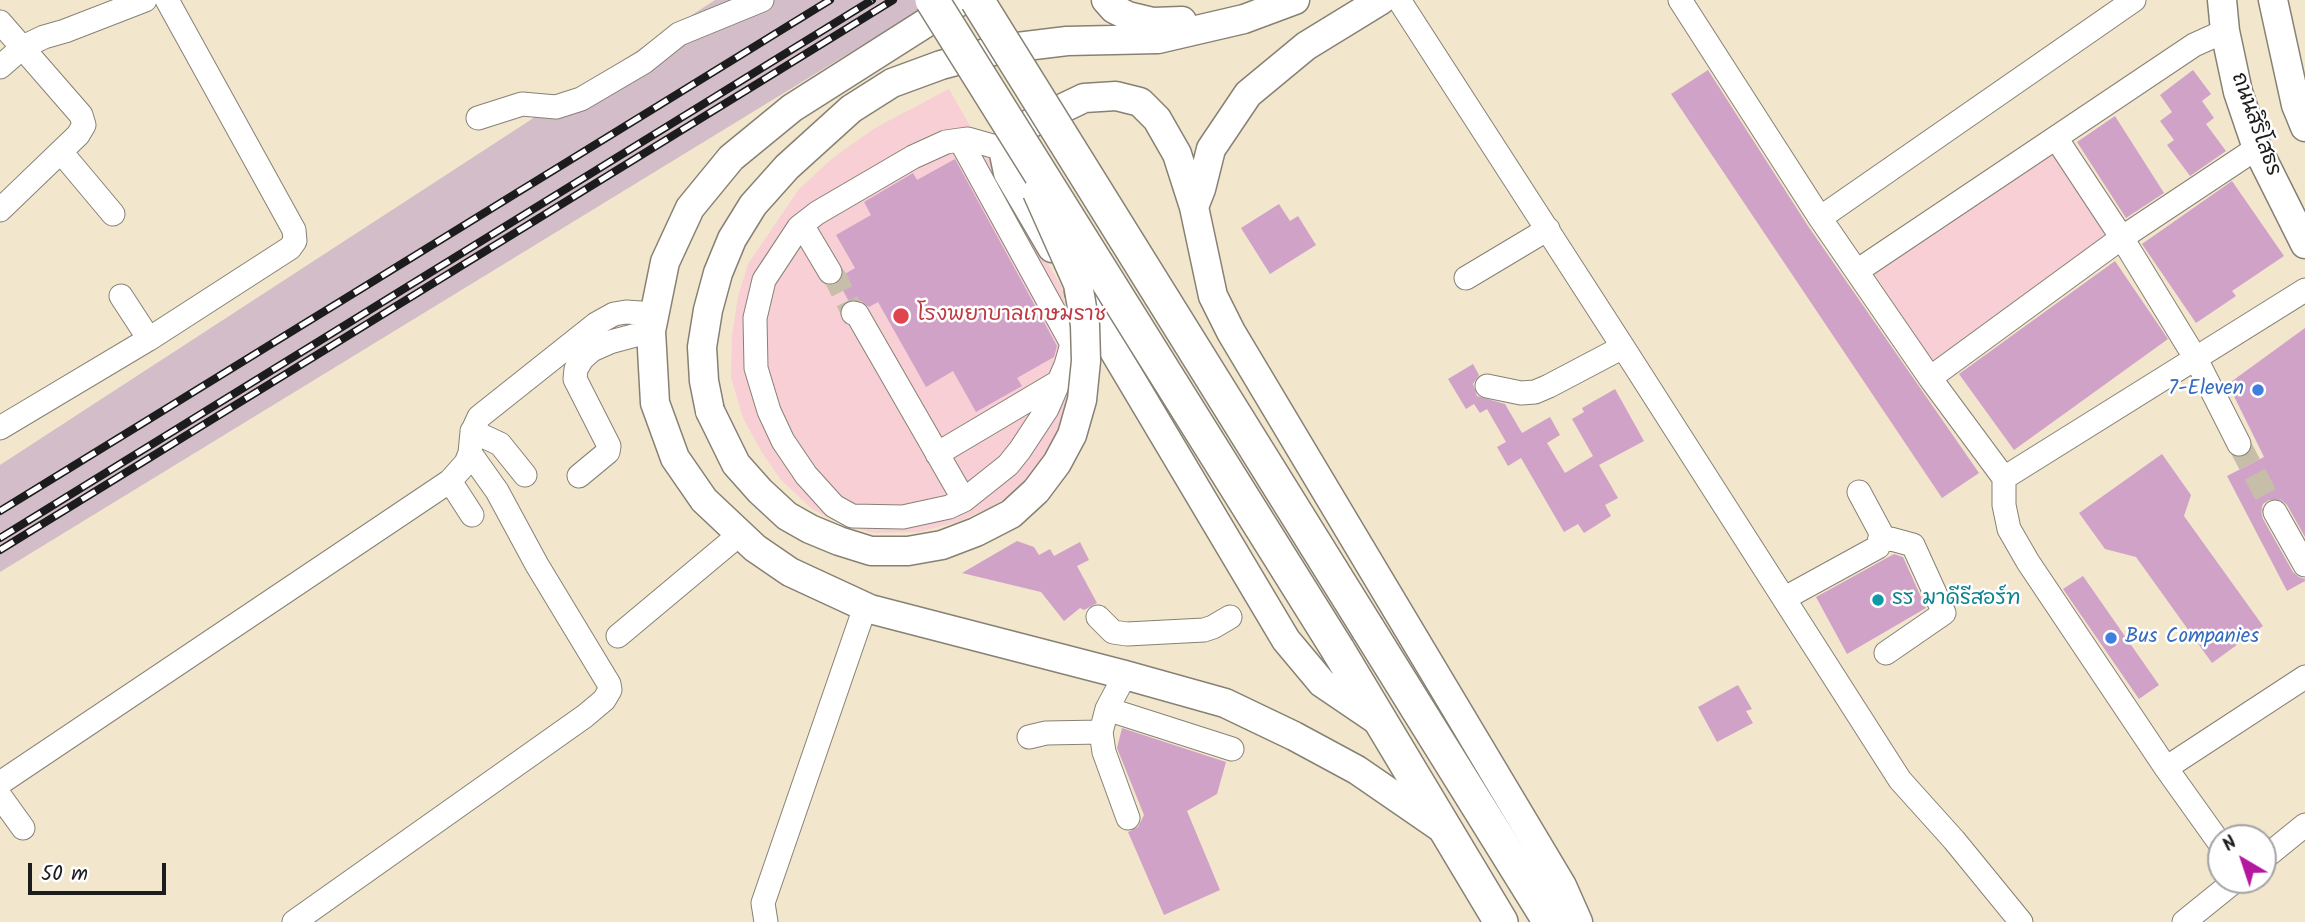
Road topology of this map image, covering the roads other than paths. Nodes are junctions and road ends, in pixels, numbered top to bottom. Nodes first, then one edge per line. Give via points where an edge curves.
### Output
1 (145, 0) edge
2 (167, 0) edge
3 (762, 0) edge
4 (932, 0) edge
5 (962, 0) edge
6 (976, 0) edge
7 (1106, 0) edge
8 (1295, 0) edge
9 (1381, 0) edge
10 (1399, 0) edge
11 (1680, 0) edge
12 (2134, 0) edge
13 (2222, 0) edge
14 (2273, 0) edge
15 (112, 5) edge
16 (1244, 19) junction
17 (0, 22) edge
18 (2225, 31) junction
19 (23, 47) junction
20 (0, 67) edge
21 (1000, 111) junction
22 (478, 118) dead end
23 (2305, 127) edge
24 (2056, 138) junction
25 (960, 140) junction
26 (2258, 148) junction
27 (1003, 149) junction
28 (61, 152) junction
29 (1194, 207) junction
30 (0, 210) edge
31 (113, 214) dead end
32 (1821, 218) junction
33 (802, 225) junction
34 (1548, 229) junction
35 (2122, 238) junction
36 (2305, 244) edge
37 (1857, 271) junction
38 (830, 272) tunnel mouth
39 (1466, 278) dead end
40 (2305, 290) edge
41 (121, 296) dead end
42 (853, 313) tunnel mouth
43 (653, 322) junction
44 (149, 339) junction
45 (1623, 347) junction
46 (2196, 359) junction
47 (1930, 378) junction
48 (1059, 381) junction
49 (1487, 386) dead end
50 (0, 428) edge
51 (471, 442) junction
52 (2239, 444) tunnel mouth
53 (937, 454) junction
54 (525, 475) dead end
55 (579, 475) dead end
56 (2004, 478) junction
57 (450, 481) junction
58 (1859, 492) dead end
59 (964, 499) junction
60 (2275, 512) tunnel mouth
61 (472, 515) dead end
62 (740, 534) junction
63 (1881, 541) junction
64 (2305, 565) edge
65 (1785, 598) junction
66 (865, 607) junction
67 (1245, 609) junction
68 (1098, 617) dead end
69 (618, 636) dead end
70 (1886, 653) dead end
71 (1125, 675) junction
72 (2305, 677) edge
73 (1107, 709) junction
74 (1378, 721) junction
75 (1101, 732) junction
76 (1029, 737) dead end
77 (1232, 749) dead end
78 (2166, 768) junction
79 (0, 783) edge
80 (0, 796) edge
81 (1128, 818) dead end
82 (2207, 825) edge
83 (2305, 825) edge
84 (23, 828) dead end
85 (1447, 832) junction
86 (2277, 848) edge
87 (1562, 886) junction
88 (2219, 894) edge
89 (295, 922) edge
90 (766, 922) edge
91 (1501, 922) edge
92 (1550, 922) edge
93 (1578, 922) edge
94 (1588, 922) edge
95 (2021, 922) edge
96 (2184, 922) edge

1 - 15 street
2 - 44 street via 295,241
3 - 22 street via 679,34 644,62 580,99 556,107 522,104
4 - 21 highway, bridge
5 - 43 main road via 792,108 731,158 691,208 665,262
6 - 92 highway, bridge
7 - 16 main road via 1128,16 1153,22
8 - 16 main road
9 - 29 main road via 1306,46 1248,94 1211,149
10 - 34 street
11 - 32 street
12 - 32 street
13 - 18 main road, ถนนสิริโสธร
14 - 23 main road
15 - 19 street
16 - 21 main road, bridge via 1158,39 1068,41 1001,49 892,83 851,109 753,205 718,273 702,347 704,382 710,411 736,464 787,516 810,529 871,551 942,545 1011,514 1035,491 1072,435 1086,361 1078,284
17 - 19 street
18 - 24 street via 2194,45
18 - 26 main road, ถนนสิริโสธร via 2238,92
19 - 20 street
19 - 28 street via 81,115 84,125
21 - 74 highway, bridge
24 - 35 street
24 - 37 street
25 - 27 street
25 - 33 street via 913,157
25 - 48 street via 1072,344
26 - 35 street
26 - 36 main road, ถนนสิริโสธร
27 - 29 main road via 1018,130 1084,98 1116,96 1140,102 1168,136
27 - 67 main road via 1017,191
28 - 30 street
28 - 31 street
29 - 87 main road via 1213,296 1231,332
32 - 37 street
33 - 38 street
33 - 59 street via 764,280 755,318 756,368 783,441 834,506 852,516 903,517
34 - 39 street
34 - 45 street
35 - 46 street
35 - 47 street
37 - 47 street
40 - 46 street
41 - 44 street
42 - 53 street
43 - 51 street via 614,314 596,324 479,417
43 - 55 street via 592,350 576,369 575,379 609,446 608,452
43 - 62 main road via 655,403 675,458 704,500
44 - 50 street
45 - 49 street via 1535,392
45 - 65 street
46 - 52 street
46 - 56 street
47 - 56 street
48 - 53 street
48 - 59 street via 1036,428 1008,465
51 - 54 street via 500,444
51 - 57 street via 460,472
51 - 89 street via 610,690 585,716
53 - 59 street
56 - 78 street via 2004,505 2015,540
57 - 61 street
57 - 79 street
58 - 63 street
60 - 64 street
62 - 66 main road via 790,572
62 - 69 street
63 - 65 street via 1873,552
63 - 70 street via 1913,545 1944,613
65 - 95 street via 1900,780
66 - 71 main road
66 - 90 street via 766,892
67 - 68 street via 1205,630 1127,634 1112,632
67 - 74 main road via 1286,640 1322,683
71 - 73 street
71 - 85 main road via 1225,703 1294,736 1357,770
72 - 78 street
73 - 75 street
73 - 77 street
74 - 85 highway
75 - 76 street
75 - 81 street
78 - 82 street
80 - 84 street
83 - 86 street
85 - 91 highway
87 - 93 main road
87 - 94 street
88 - 96 street

